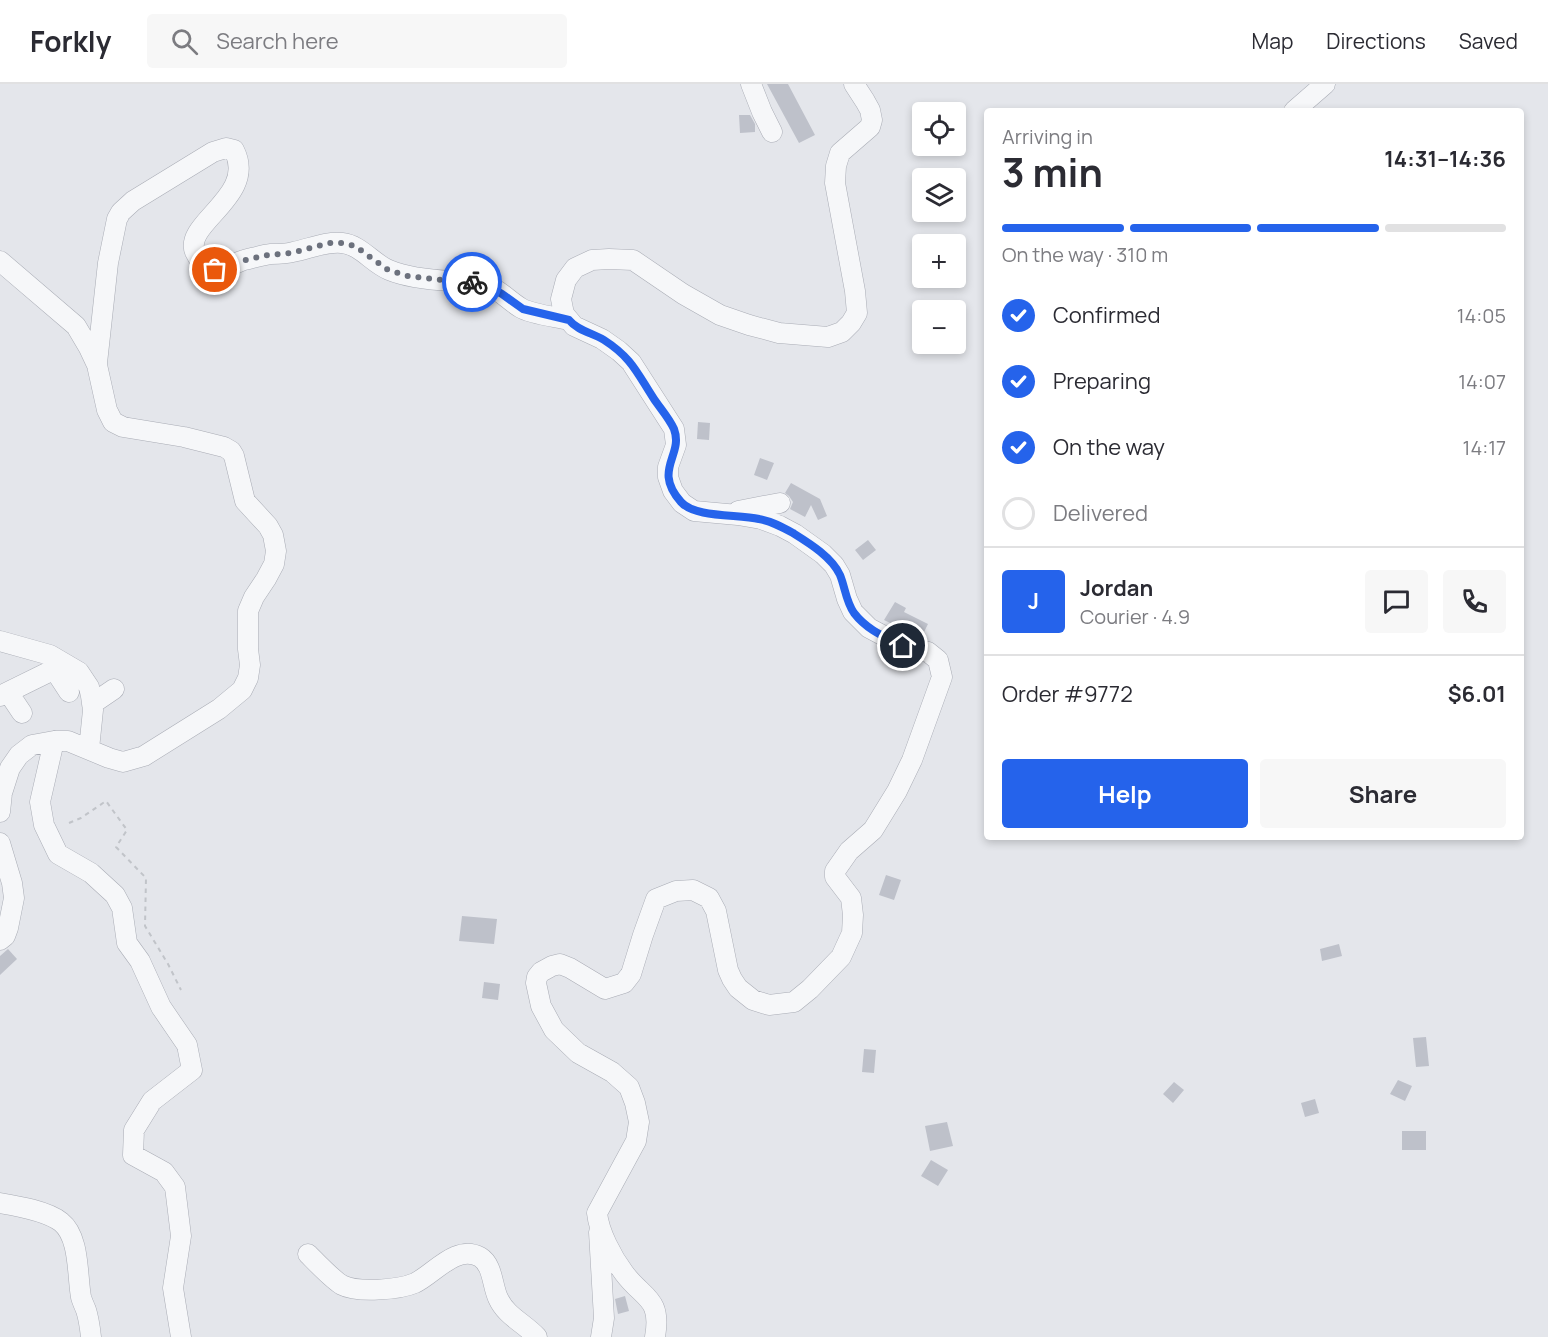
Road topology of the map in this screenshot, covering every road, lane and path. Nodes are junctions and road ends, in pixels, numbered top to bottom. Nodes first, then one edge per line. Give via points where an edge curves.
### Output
1 (751, 84) edge
2 (854, 84) edge
3 (1325, 84) edge
4 (1297, 108) edge
5 (772, 132) dead end
6 (0, 261) edge
7 (569, 320) junction
8 (97, 365) junction
9 (780, 503) dead end
10 (723, 514) junction
11 (0, 641) edge
12 (72, 666) junction
13 (109, 682) dead end
14 (69, 692) dead end
15 (4, 694) edge
16 (91, 697) junction
17 (22, 713) dead end
18 (54, 741) junction
19 (89, 749) junction
20 (0, 812) edge
21 (69, 823) dead end
22 (0, 843) edge
23 (0, 940) edge
24 (181, 990) dead end
25 (0, 1203) edge
26 (598, 1225) junction
27 (308, 1254) dead end
28 (92, 1337) edge
29 (181, 1337) edge
30 (537, 1337) edge
31 (601, 1337) edge
32 (655, 1337) edge

1 - 5 street
2 - 7 street via 872,120 870,127 840,153 836,166 835,183 857,313 842,332 828,337 779,333 749,325 720,315 633,260 592,260 575,268 566,280 561,299
3 - 4 street
6 - 8 street via 76,326
7 - 8 street via 523,309 488,286 388,270 355,246 342,243 268,255 215,270 208,268 196,254 194,242 198,232 230,196 237,180 238,157 234,150 226,148 213,152 121,212 108,263
7 - 10 street via 631,362 674,429 676,445 668,477 682,503 694,511
8 - 19 street via 113,422 203,441 231,451 245,501 268,526 276,551 274,564 248,611 250,665 242,690 144,756 123,762
9 - 10 street
10 - 26 street via 780,526 823,554 840,575 853,612 868,628 903,646 928,652 938,660 942,677 897,791 873,830 849,851 835,871 835,877 851,898 852,933 841,957 794,1002 768,1005 753,1000 738,988 728,970 716,911 709,898 693,890 676,891 656,899 631,974 624,983 605,989 560,964 537,976 542,1006 554,1030 578,1053 612,1072 629,1087 635,1103 639,1122 636,1141 597,1213
11 - 12 street via 50,655
12 - 14 street
12 - 15 street
12 - 16 street
13 - 16 street
15 - 17 street
16 - 19 street
18 - 19 street via 68,741
18 - 20 street via 32,745 19,755 10,768
18 - 29 street via 40,802 44,825 58,854 91,873 115,895 122,908 127,943 140,961 161,1007 188,1045 192,1070 152,1101 134,1130 133,1147 133,1155 164,1172 175,1187 181,1236 173,1288
21 - 24 path via 106,801 127,830 116,847 146,878 145,926
22 - 23 street via 14,898 8,928
25 - 28 street via 47,1215 70,1233
26 - 31 street via 604,1318
26 - 32 street via 624,1274 650,1298 657,1326
27 - 30 street via 343,1286 372,1291 413,1284 451,1257 464,1254 481,1258 488,1266 504,1309

